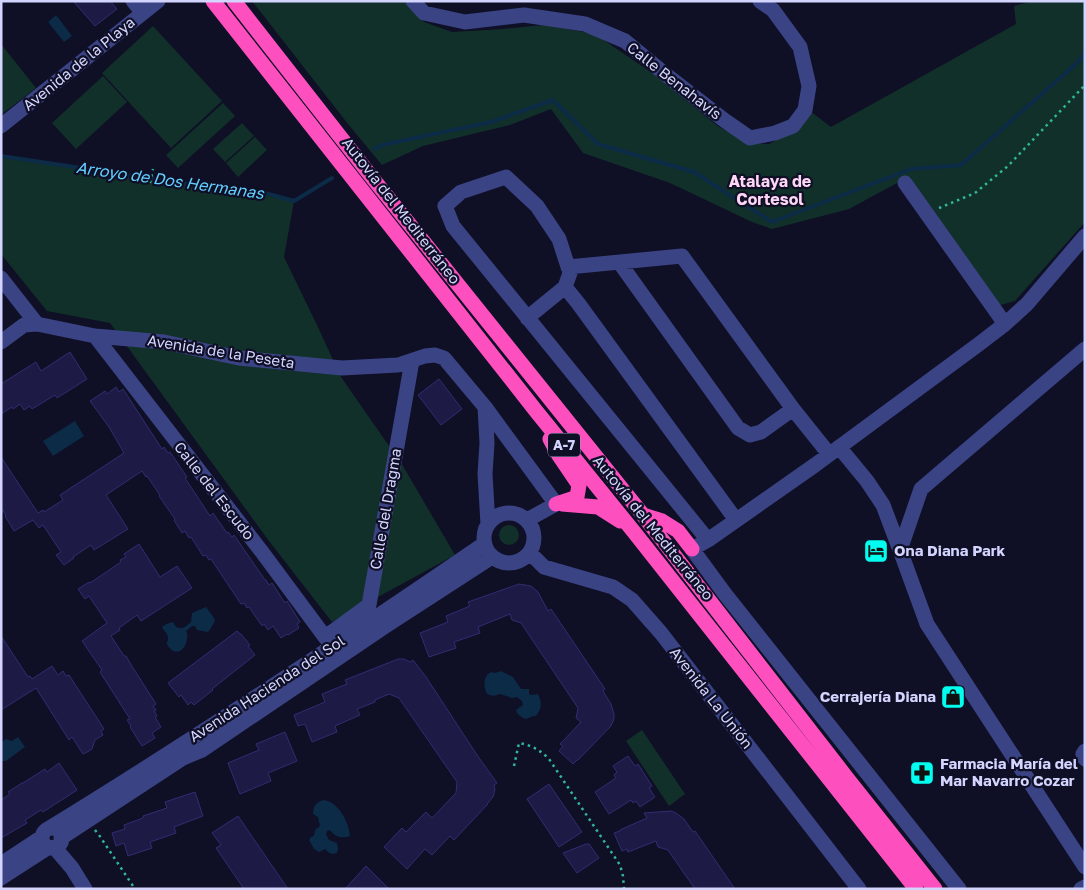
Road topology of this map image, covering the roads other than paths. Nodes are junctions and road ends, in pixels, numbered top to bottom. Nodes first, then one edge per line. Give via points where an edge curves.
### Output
1 (133, 1) edge
2 (158, 1) edge
3 (213, 1) edge
4 (234, 1) edge
5 (413, 1) edge
6 (760, 1) edge
7 (143, 13) junction
8 (1, 126) edge
9 (905, 183) dead end
10 (1085, 236) edge
11 (619, 262) junction
12 (568, 267) junction
13 (1, 278) edge
14 (565, 287) junction
15 (527, 318) junction
16 (37, 324) junction
17 (1005, 324) junction
18 (95, 336) junction
19 (1, 342) edge
20 (1085, 349) edge
21 (412, 361) junction
22 (485, 407) junction
23 (793, 410) junction
24 (536, 411) junction
25 (834, 451) junction
26 (556, 504) junction
27 (643, 515) junction
28 (527, 520) junction
29 (736, 520) junction
30 (488, 524) junction
31 (634, 532) junction
32 (708, 540) junction
33 (484, 544) junction
34 (692, 549) junction
35 (900, 550) junction
36 (530, 553) junction
37 (492, 557) junction
38 (329, 641) junction
39 (1085, 751) edge
40 (1085, 759) edge
41 (51, 840) junction
42 (1, 864) edge
43 (1085, 867) edge
44 (1, 878) edge
45 (1085, 887) edge
46 (85, 889) edge
47 (859, 889) edge
48 (916, 889) edge
49 (935, 889) edge
50 (959, 889) edge
51 (1081, 889) edge

1 - 7 street
2 - 7 street, Avenida de la Playa
3 - 24 highway, Autovía del Mediterráneo / A-7
4 - 27 highway, Autovía del Mediterráneo / A-7
5 - 6 street, Calle Benahavís via 424,13 465,22 524,15 585,24 625,41 750,138 793,126 805,110 809,86 800,46 773,10
7 - 8 street, Avenida de la Playa
9 - 17 street
10 - 17 street via 1027,304
11 - 12 street
11 - 23 street via 682,256
11 - 23 street via 738,428 750,435 760,432
12 - 14 street via 570,273
12 - 15 street via 559,239 537,206 506,177 461,192 445,206 453,226
13 - 16 street
14 - 15 street
14 - 29 street
15 - 32 street
16 - 18 street, Avenida de la Peseta
16 - 19 street via 24,325
17 - 25 street
18 - 21 street, Avenida de la Peseta via 164,342 239,358 342,368 398,365
18 - 38 street, Calle del Escudo
20 - 35 street via 921,489
21 - 22 street, Avenida de la Peseta via 435,355 444,358
21 - 38 street, Calle del Dragma via 369,605
22 - 26 street, Avenida de la Peseta
22 - 30 street
23 - 25 street
24 - 26 highway via 558,454 579,485 576,497
24 - 31 highway, Autovía del Mediterráneo / A-7
25 - 29 street
25 - 35 street via 867,481 883,505
26 - 28 street
26 - 31 highway via 598,507
27 - 34 highway via 678,531
27 - 49 highway, Autovía del Mediterráneo / A-7
28 - 30 street via 507,513
28 - 36 street via 535,540
29 - 32 street
30 - 33 street
31 - 48 highway, Autovía del Mediterráneo / A-7
32 - 34 street
33 - 37 street
33 - 38 street, Avenida Hacienda del Sol
34 - 50 street
35 - 43 street via 927,624
36 - 37 street via 512,564
36 - 47 street, Avenida La Unión via 544,567 613,587 632,600
37 - 41 street, Avenida Hacienda del Sol via 202,750 183,758 87,821
38 - 41 street, Avenida Hacienda del Sol
39 - 40 street
41 - 42 street, Avenida Hacienda del Sol
41 - 44 street, Avenida Hacienda del Sol
41 - 46 street
45 - 51 street

